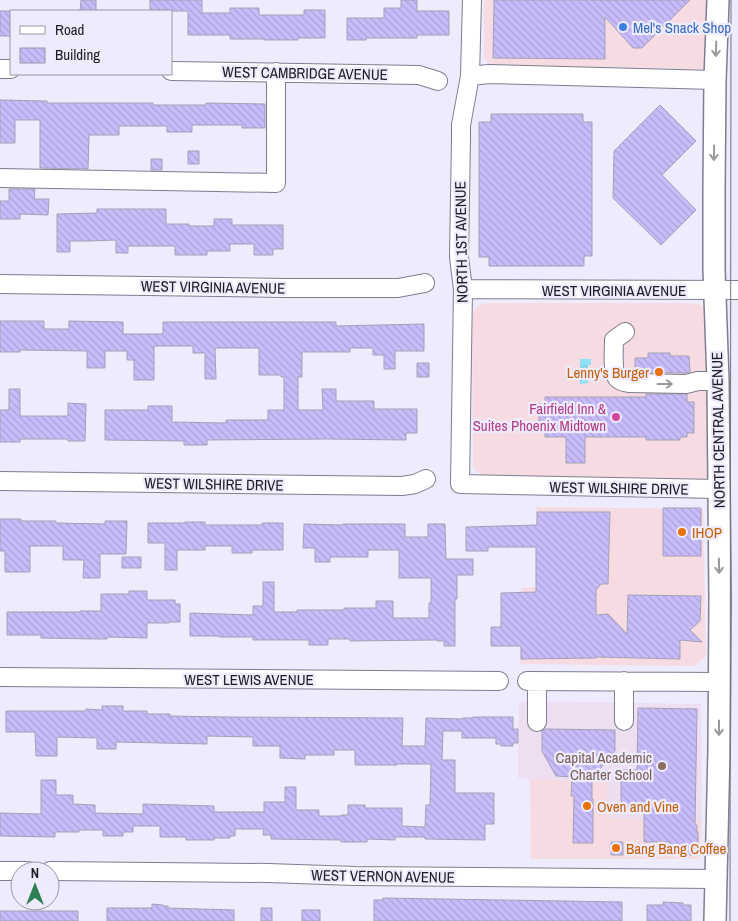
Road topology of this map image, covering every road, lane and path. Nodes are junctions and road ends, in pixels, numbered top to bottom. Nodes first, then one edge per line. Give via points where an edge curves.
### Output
1 (472, 0) edge
2 (718, 0) edge
3 (172, 71) edge
4 (276, 72) junction
5 (470, 76) junction
6 (715, 80) junction
7 (438, 81) dead end
8 (0, 178) edge
9 (425, 283) dead end
10 (0, 284) edge
11 (462, 289) junction
12 (729, 290) edge
13 (625, 332) dead end
14 (718, 381) junction
15 (426, 479) dead end
16 (0, 481) edge
17 (460, 484) joint
18 (719, 489) junction
19 (0, 677) edge
20 (499, 681) dead end
21 (624, 681) junction
22 (719, 682) junction
23 (624, 721) dead end
24 (537, 722) dead end
25 (60, 871) edge
26 (715, 879) junction
27 (715, 921) edge

1 - 5 street, NORTH 1ST AVENUE
2 -> 6 main road, NORTH CENTRAL AVENUE
3 - 4 street, WEST CAMBRIDGE AVENUE
4 - 7 street, WEST CAMBRIDGE AVENUE via 419,75
4 - 8 street via 276,183
5 - 6 street
5 - 11 street, NORTH 1ST AVENUE via 461,125 459,258
6 -> 12 main road, NORTH CENTRAL AVENUE via 714,200
9 - 10 street, WEST VIRGINIA AVENUE via 398,288
11 - 12 street, WEST VIRGINIA AVENUE
11 - 17 street, NORTH 1ST AVENUE
12 - 14 main road, NORTH CENTRAL AVENUE
13 -> 14 street via 614,340 615,368 621,382 686,384
14 - 18 main road, NORTH CENTRAL AVENUE
15 - 16 street, WEST WILSHIRE DRIVE via 402,486
17 - 18 street, WEST WILSHIRE DRIVE
18 -> 22 main road, NORTH CENTRAL AVENUE
19 - 20 street, WEST LEWIS AVENUE
21 - 22 street
21 - 23 street
21 - 24 street via 532,681
22 -> 26 main road, NORTH CENTRAL AVENUE
25 - 26 street, WEST VERNON AVENUE
26 - 27 main road, NORTH CENTRAL AVENUE

